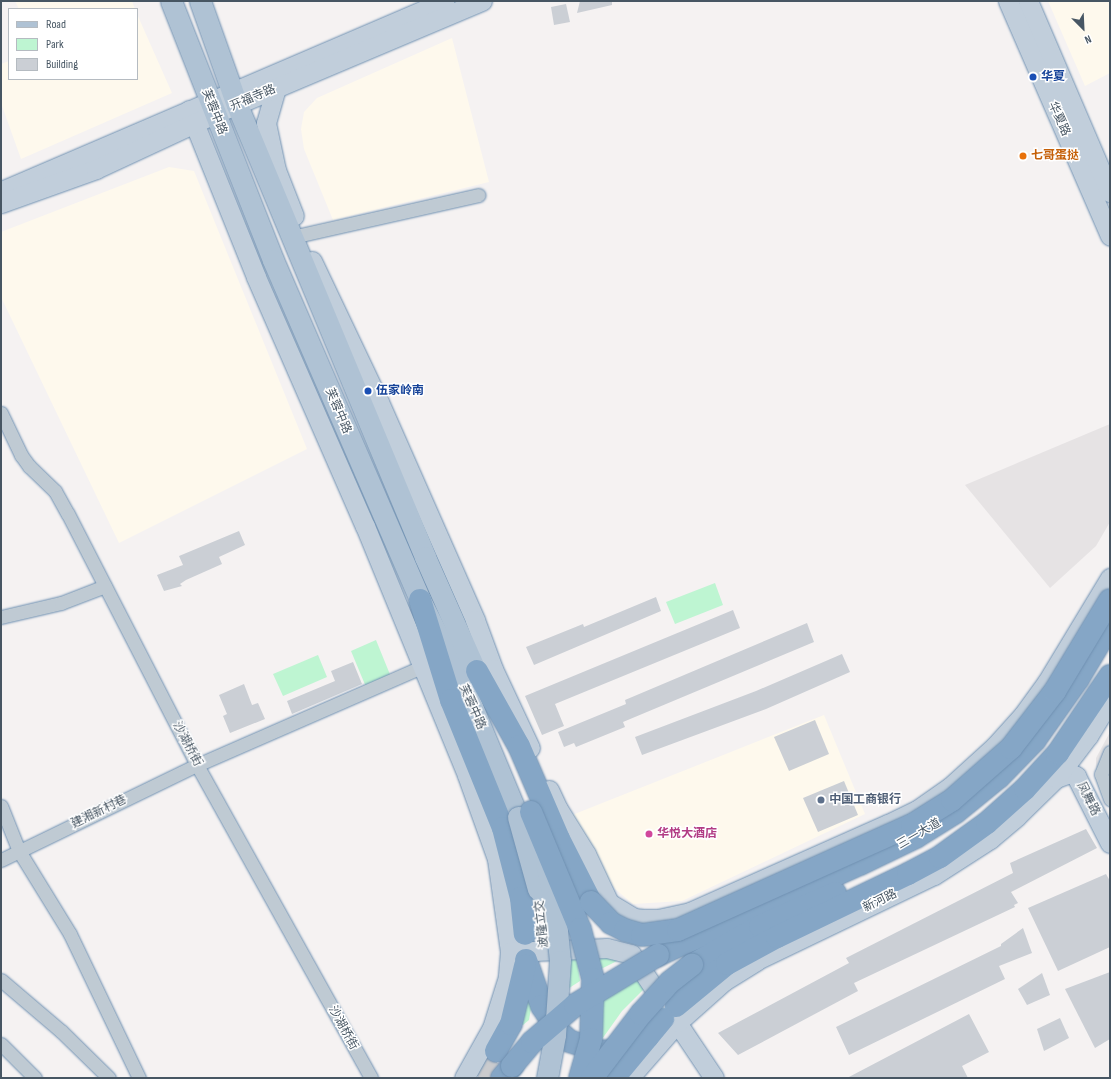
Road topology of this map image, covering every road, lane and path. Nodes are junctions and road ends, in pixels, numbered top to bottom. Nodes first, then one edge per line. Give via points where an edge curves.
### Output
1 (171, 1) edge
2 (200, 1) edge
3 (444, 1) edge
4 (482, 1) edge
5 (1008, 1) edge
6 (1028, 1) edge
7 (276, 88) junction
8 (235, 98) junction
9 (212, 107) junction
10 (192, 118) junction
11 (1, 191) edge
12 (1110, 192) edge
13 (479, 195) dead end
14 (1, 204) edge
15 (301, 235) junction
16 (1110, 236) edge
17 (1, 413) edge
18 (1110, 578) edge
19 (105, 586) junction
20 (420, 600) junction
21 (1110, 600) edge
22 (1, 618) edge
23 (1110, 625) edge
24 (1110, 648) edge
25 (421, 667) junction
26 (477, 671) junction
27 (1110, 676) edge
28 (1110, 700) edge
29 (1088, 736) junction
30 (1019, 738) junction
31 (519, 746) junction
32 (1110, 752) edge
33 (198, 764) junction
34 (1051, 772) junction
35 (1003, 783) junction
36 (1110, 799) edge
37 (1, 806) edge
38 (558, 810) junction
39 (524, 814) junction
40 (961, 817) junction
41 (1110, 821) edge
42 (912, 825) junction
43 (1110, 843) edge
44 (19, 851) junction
45 (937, 858) junction
46 (1, 860) edge
47 (634, 918) junction
48 (525, 934) dead end
49 (624, 950) junction
50 (518, 956) junction
51 (1, 980) edge
52 (673, 1016) junction
53 (648, 1037) junction
54 (1, 1044) edge
55 (496, 1051) tunnel mouth
56 (506, 1074) edge
57 (35, 1078) edge
58 (109, 1078) edge
59 (139, 1078) edge
60 (370, 1078) edge
61 (464, 1078) edge
62 (533, 1078) edge
63 (547, 1078) edge
64 (580, 1078) edge
65 (592, 1078) edge
66 (614, 1078) edge
67 (629, 1078) edge
68 (714, 1078) edge

1 - 9 main road, 芙蓉中路
2 - 8 main road, 芙蓉中路
3 - 8 street, 开福寺路
4 - 7 street, 开福寺路
5 - 16 street, 华夏路
6 - 12 street, 华夏路
7 - 8 street, 开福寺路
7 - 15 street via 266,123 276,170
8 - 9 street, 开福寺路
8 - 26 main road, 芙蓉中路 via 425,557
9 - 10 street, 开福寺路
9 - 20 main road, 芙蓉中路 via 273,260
10 - 11 street, 开福寺路
10 - 14 street, 开福寺路 via 66,182
10 - 25 street via 256,277 365,526
13 - 15 street
15 - 38 street via 379,402
17 - 19 street, 沙湖桥街 via 29,466 55,491
18 - 47 street via 1047,682 1023,716 950,787 916,810 888,824 690,912 658,919
19 - 22 street via 61,603
19 - 33 street, 沙湖桥街
20 - 39 main road, 芙蓉中路
20 - 48 highway via 451,700 503,828 521,898
21 - 30 highway, bridge via 1055,691
23 - 35 highway, 三一大道 via 1054,715
24 - 35 highway, 三一大道 via 1055,735 1028,768
25 - 33 street, 建湘新村巷
25 - 50 street via 467,776 497,859
26 - 31 highway
26 - 39 main road, 芙蓉中路
27 - 34 highway
28 - 29 street, 新河路
29 - 34 street, 新河路
29 - 41 street, 凤舞路 via 1084,765
30 - 35 highway, bridge
30 - 42 highway, bridge via 967,788
31 - 38 main road
31 - 42 highway, bridge via 559,839 591,902 610,923 642,935 678,930
32 - 36 street via 1101,774
33 - 44 street, 建湘新村巷
33 - 60 street, 沙湖桥街
34 - 35 highway
34 - 43 street, 凤舞路 via 1070,773 1076,776
34 - 45 highway via 987,823
34 - 52 street, 新河路 via 1017,816 963,857 934,875 757,960
35 - 40 highway, 三一大道
37 - 44 street
38 - 47 street via 586,854 609,903
39 - 62 main road, 波隆立交, bridge via 540,897 545,942 545,1013
39 - 63 main road, 波隆立交, bridge via 554,900 559,939 559,992
39 - 64 highway, bridge via 580,929 593,980 592,1034
40 - 42 highway, bridge
40 - 45 highway
40 - 56 highway, 三一大道, bridge via 658,955 575,1005 532,1042
40 - 65 highway, 三一大道, bridge via 929,847 760,926 692,965 670,982 641,1014
44 - 46 street, 建湘新村巷
44 - 59 street via 70,934
45 - 52 highway via 727,964
47 - 49 street
49 - 50 street via 607,948
49 - 52 street via 636,960
50 - 53 highway via 542,1006 569,1041 602,1052 629,1048
50 - 55 highway via 512,1024
50 - 61 street via 508,977 484,1047
51 - 58 street via 61,1031
52 - 53 highway
52 - 67 street, 新河路
52 - 68 street
53 - 66 highway
54 - 57 street

